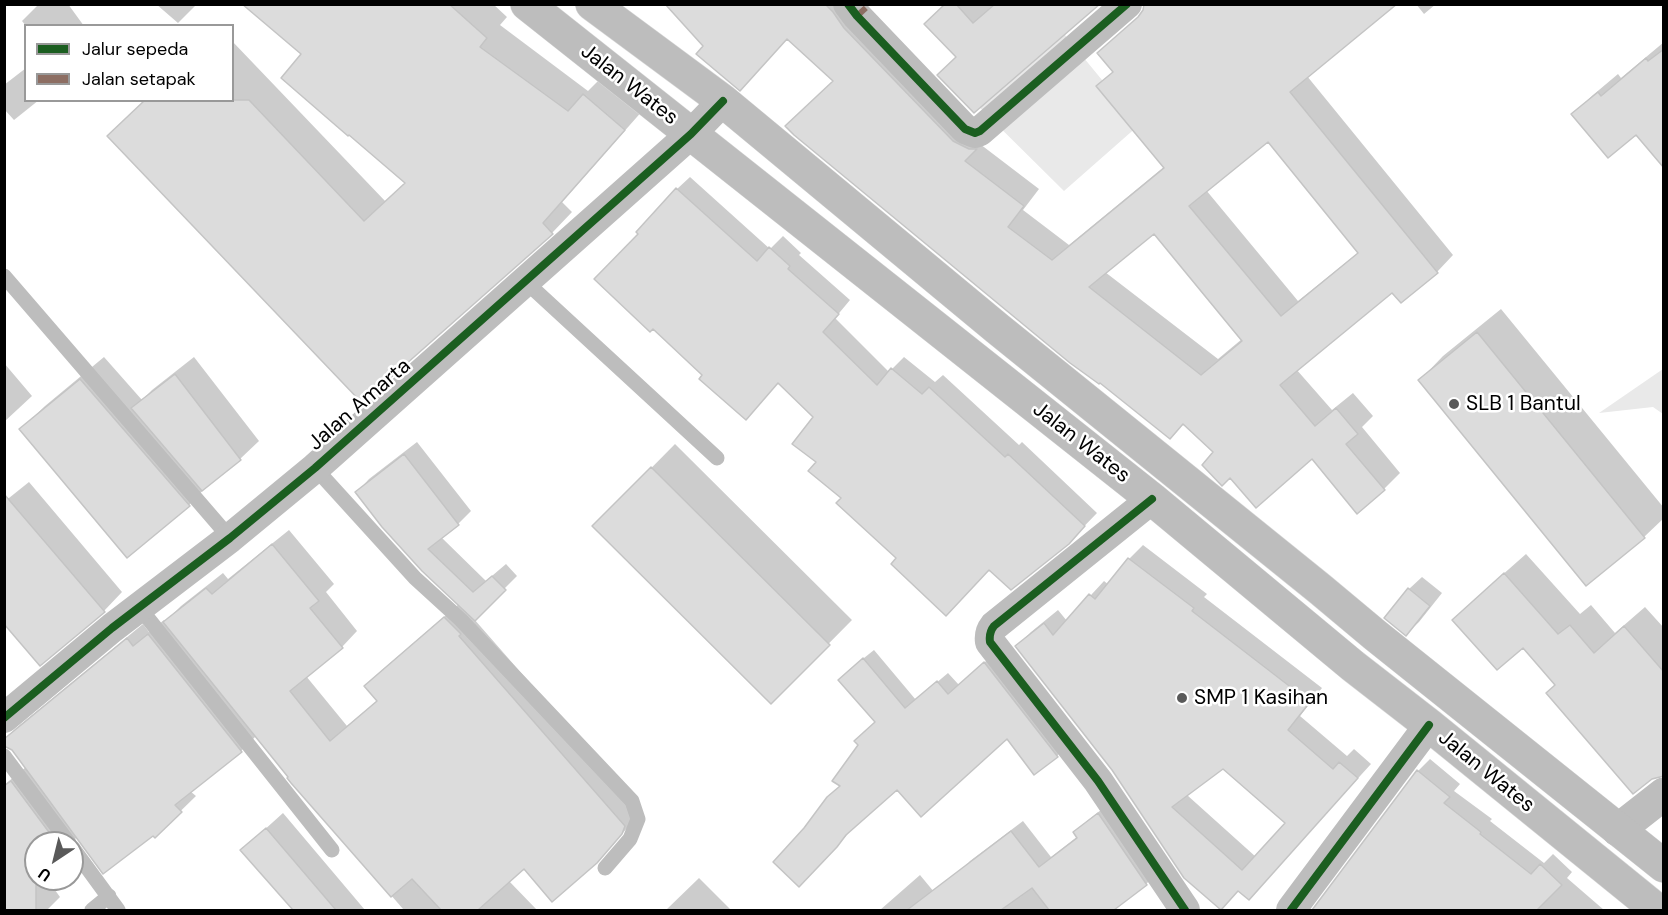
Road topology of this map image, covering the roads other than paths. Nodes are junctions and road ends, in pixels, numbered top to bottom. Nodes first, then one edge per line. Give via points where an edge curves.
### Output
1 (527, 4) edge
2 (592, 4) edge
3 (1127, 4) edge
4 (858, 8) edge
5 (723, 101) junction
6 (691, 134) junction
7 (4, 276) edge
8 (526, 282) junction
9 (717, 458) dead end
10 (315, 468) junction
11 (1152, 499) junction
12 (230, 538) junction
13 (139, 607) junction
14 (4, 718) edge
15 (1429, 725) junction
16 (4, 756) edge
17 (1664, 795) edge
18 (1618, 830) junction
19 (60, 831) edge
20 (332, 850) dead end
21 (84, 863) edge
22 (1664, 866) edge
23 (604, 868) dead end
24 (109, 896) junction
25 (92, 910) edge
26 (118, 910) edge
27 (1185, 910) edge
28 (1291, 910) edge
29 (1657, 910) edge

1 - 6 main road, Jalan Wates
2 - 5 main road, Jalan Wates
3 - 4 street via 975,133 965,129
5 - 6 street, Jalan Amarta
5 - 18 main road, Jalan Wates via 998,329
6 - 8 street, Jalan Amarta
6 - 11 main road, Jalan Wates
7 - 12 lane
8 - 9 lane
8 - 10 street, Jalan Amarta
10 - 12 street, Jalan Amarta
10 - 23 lane via 415,578 632,801 638,819 630,839
11 - 15 main road, Jalan Wates
11 - 27 street via 994,626 989,636 1098,781
12 - 13 street, Jalan Amarta
13 - 14 street, Jalan Amarta
13 - 20 lane
15 - 28 street
15 - 29 main road, Jalan Wates
16 - 19 lane
17 - 18 main road
18 - 22 main road, Jalan Wates
21 - 24 lane
24 - 25 lane
24 - 26 lane

